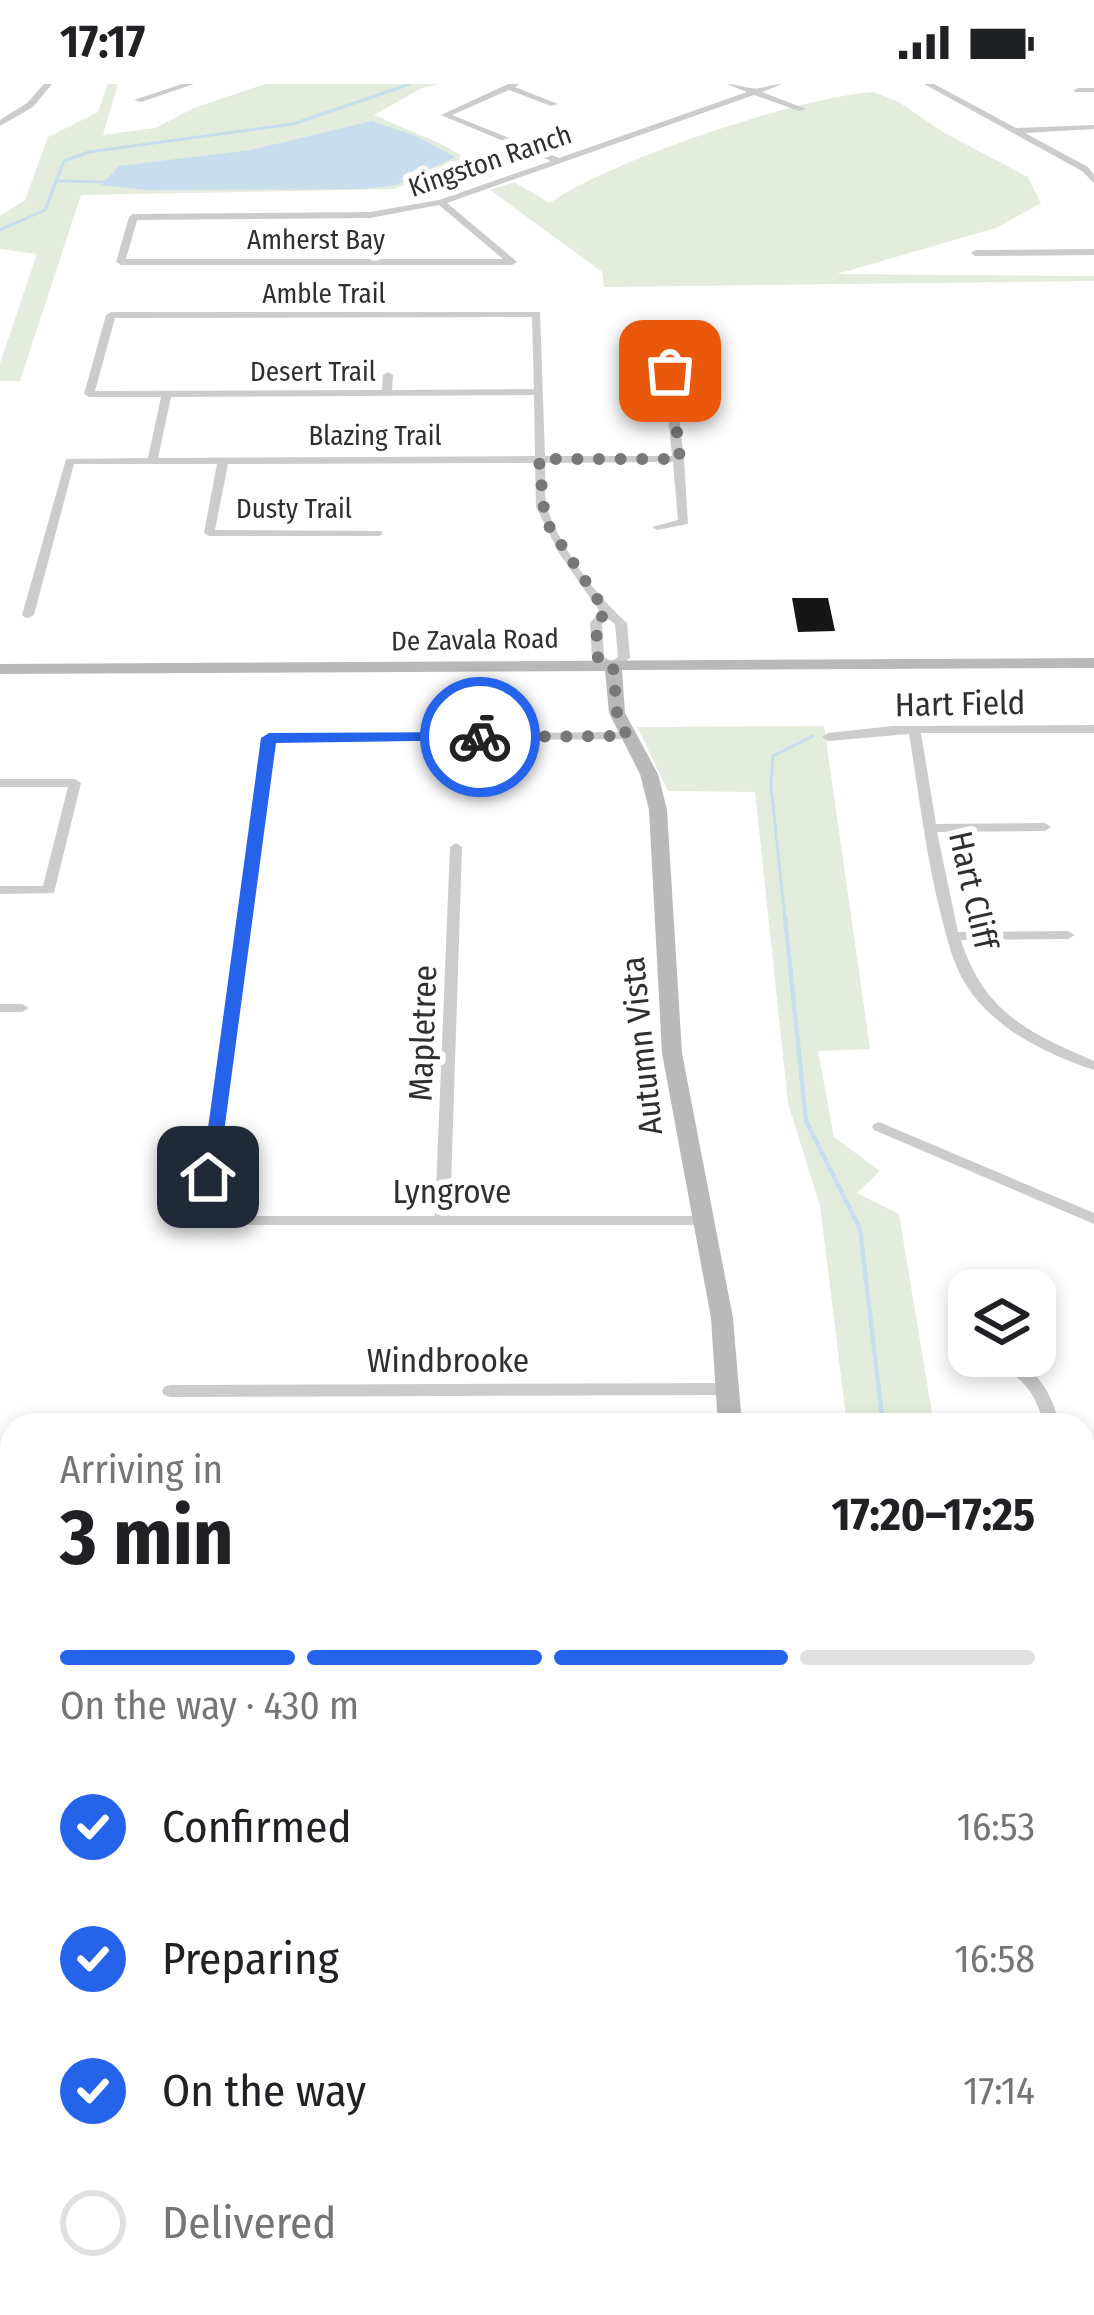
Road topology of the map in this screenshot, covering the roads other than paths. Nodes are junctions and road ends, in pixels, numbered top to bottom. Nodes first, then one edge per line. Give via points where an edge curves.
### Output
1 (48, 84) edge
2 (187, 84) edge
3 (730, 84) edge
4 (778, 84) edge
5 (928, 84) edge
6 (513, 86) edge
7 (1078, 90) dead end
8 (1094, 90) edge
9 (752, 92) junction
10 (138, 100) dead end
11 (554, 104) dead end
12 (802, 109) dead end
13 (0, 124) edge
14 (1094, 127) edge
15 (1015, 131) junction
16 (557, 160) junction
17 (1090, 168) edge
18 (1094, 180) edge
19 (441, 202) junction
20 (1094, 252) edge
21 (974, 253) dead end
22 (121, 262) joint
23 (537, 314) joint
24 (639, 325) dead end
25 (240, 375) dead end
26 (388, 375) dead end
27 (538, 392) junction
28 (387, 393) junction
29 (89, 394) joint
30 (167, 394) junction
31 (237, 394) junction
32 (539, 459) junction
33 (680, 459) junction
34 (223, 460) junction
35 (152, 461) junction
36 (657, 527) dead end
37 (378, 533) dead end
38 (606, 612) junction
39 (28, 615) dead end
40 (1094, 663) edge
41 (613, 666) junction
42 (0, 669) edge
43 (1094, 729) edge
44 (914, 730) junction
45 (627, 736) junction
46 (828, 737) dead end
47 (0, 783) edge
48 (1045, 827) dead end
49 (932, 828) junction
50 (457, 847) dead end
51 (0, 890) edge
52 (1068, 935) dead end
53 (954, 936) junction
54 (0, 1009) edge
55 (22, 1009) dead end
56 (1094, 1066) edge
57 (879, 1127) dead end
58 (1094, 1219) edge
59 (442, 1221) junction
60 (702, 1221) junction
61 (1027, 1377) edge
62 (727, 1389) junction
63 (170, 1391) dead end
64 (729, 1413) edge
65 (1049, 1413) edge

1 - 13 street
2 - 10 street
3 - 9 street
4 - 9 street, Kingston Ranch
5 - 15 street
6 - 11 street
6 - 16 street via 445,115
7 - 8 street
9 - 12 street
9 - 16 street, Kingston Ranch
14 - 15 street
15 - 17 street
16 - 19 street, Kingston Ranch
17 - 18 street
19 - 22 street, Kingston Ranch via 370,215 133,218
19 - 22 street, Amherst Bay via 512,262
20 - 21 street
23 - 27 street, Autumn Vista
23 - 29 street, Amble Trail via 111,315
24 - 33 street via 665,328
25 - 31 street
26 - 28 street
27 - 28 street, Desert Trail
27 - 32 street, Autumn Vista
28 - 31 street, Desert Trail
29 - 30 street, Desert Trail
30 - 31 street, Desert Trail
30 - 35 street
32 - 33 street, Blazing Trail
32 - 34 street, Blazing Trail
32 - 38 street, Autumn Vista via 545,520
33 - 36 street via 684,522
34 - 35 street, Blazing Trail
34 - 37 street, Dusty Trail via 209,533
35 - 39 street, Blazing Trail via 70,461
38 - 41 street, Autumn Vista via 621,623 624,658
38 - 41 street, Autumn Vista via 596,623 598,659
40 - 41 main road, De Zavala Road
41 - 42 main road, De Zavala Road
41 - 45 main road, Autumn Vista
43 - 44 street, Hart Field
44 - 46 street, Hart Field
44 - 49 street, Hart Cliff
45 - 59 street, Lyngrove via 269,738 202,1221
45 - 60 main road, Autumn Vista via 658,810 672,1053
47 - 51 street via 75,783 50,890
48 - 49 street
49 - 53 street, Hart Cliff
50 - 59 street, Mapletree
52 - 53 street
53 - 56 street, Hart Cliff via 966,974 999,1014
54 - 55 street
57 - 58 street
59 - 60 street, Lyngrove
60 - 62 main road, Autumn Vista
61 - 65 street
62 - 63 street, Windbrooke
62 - 64 main road, Autumn Vista

